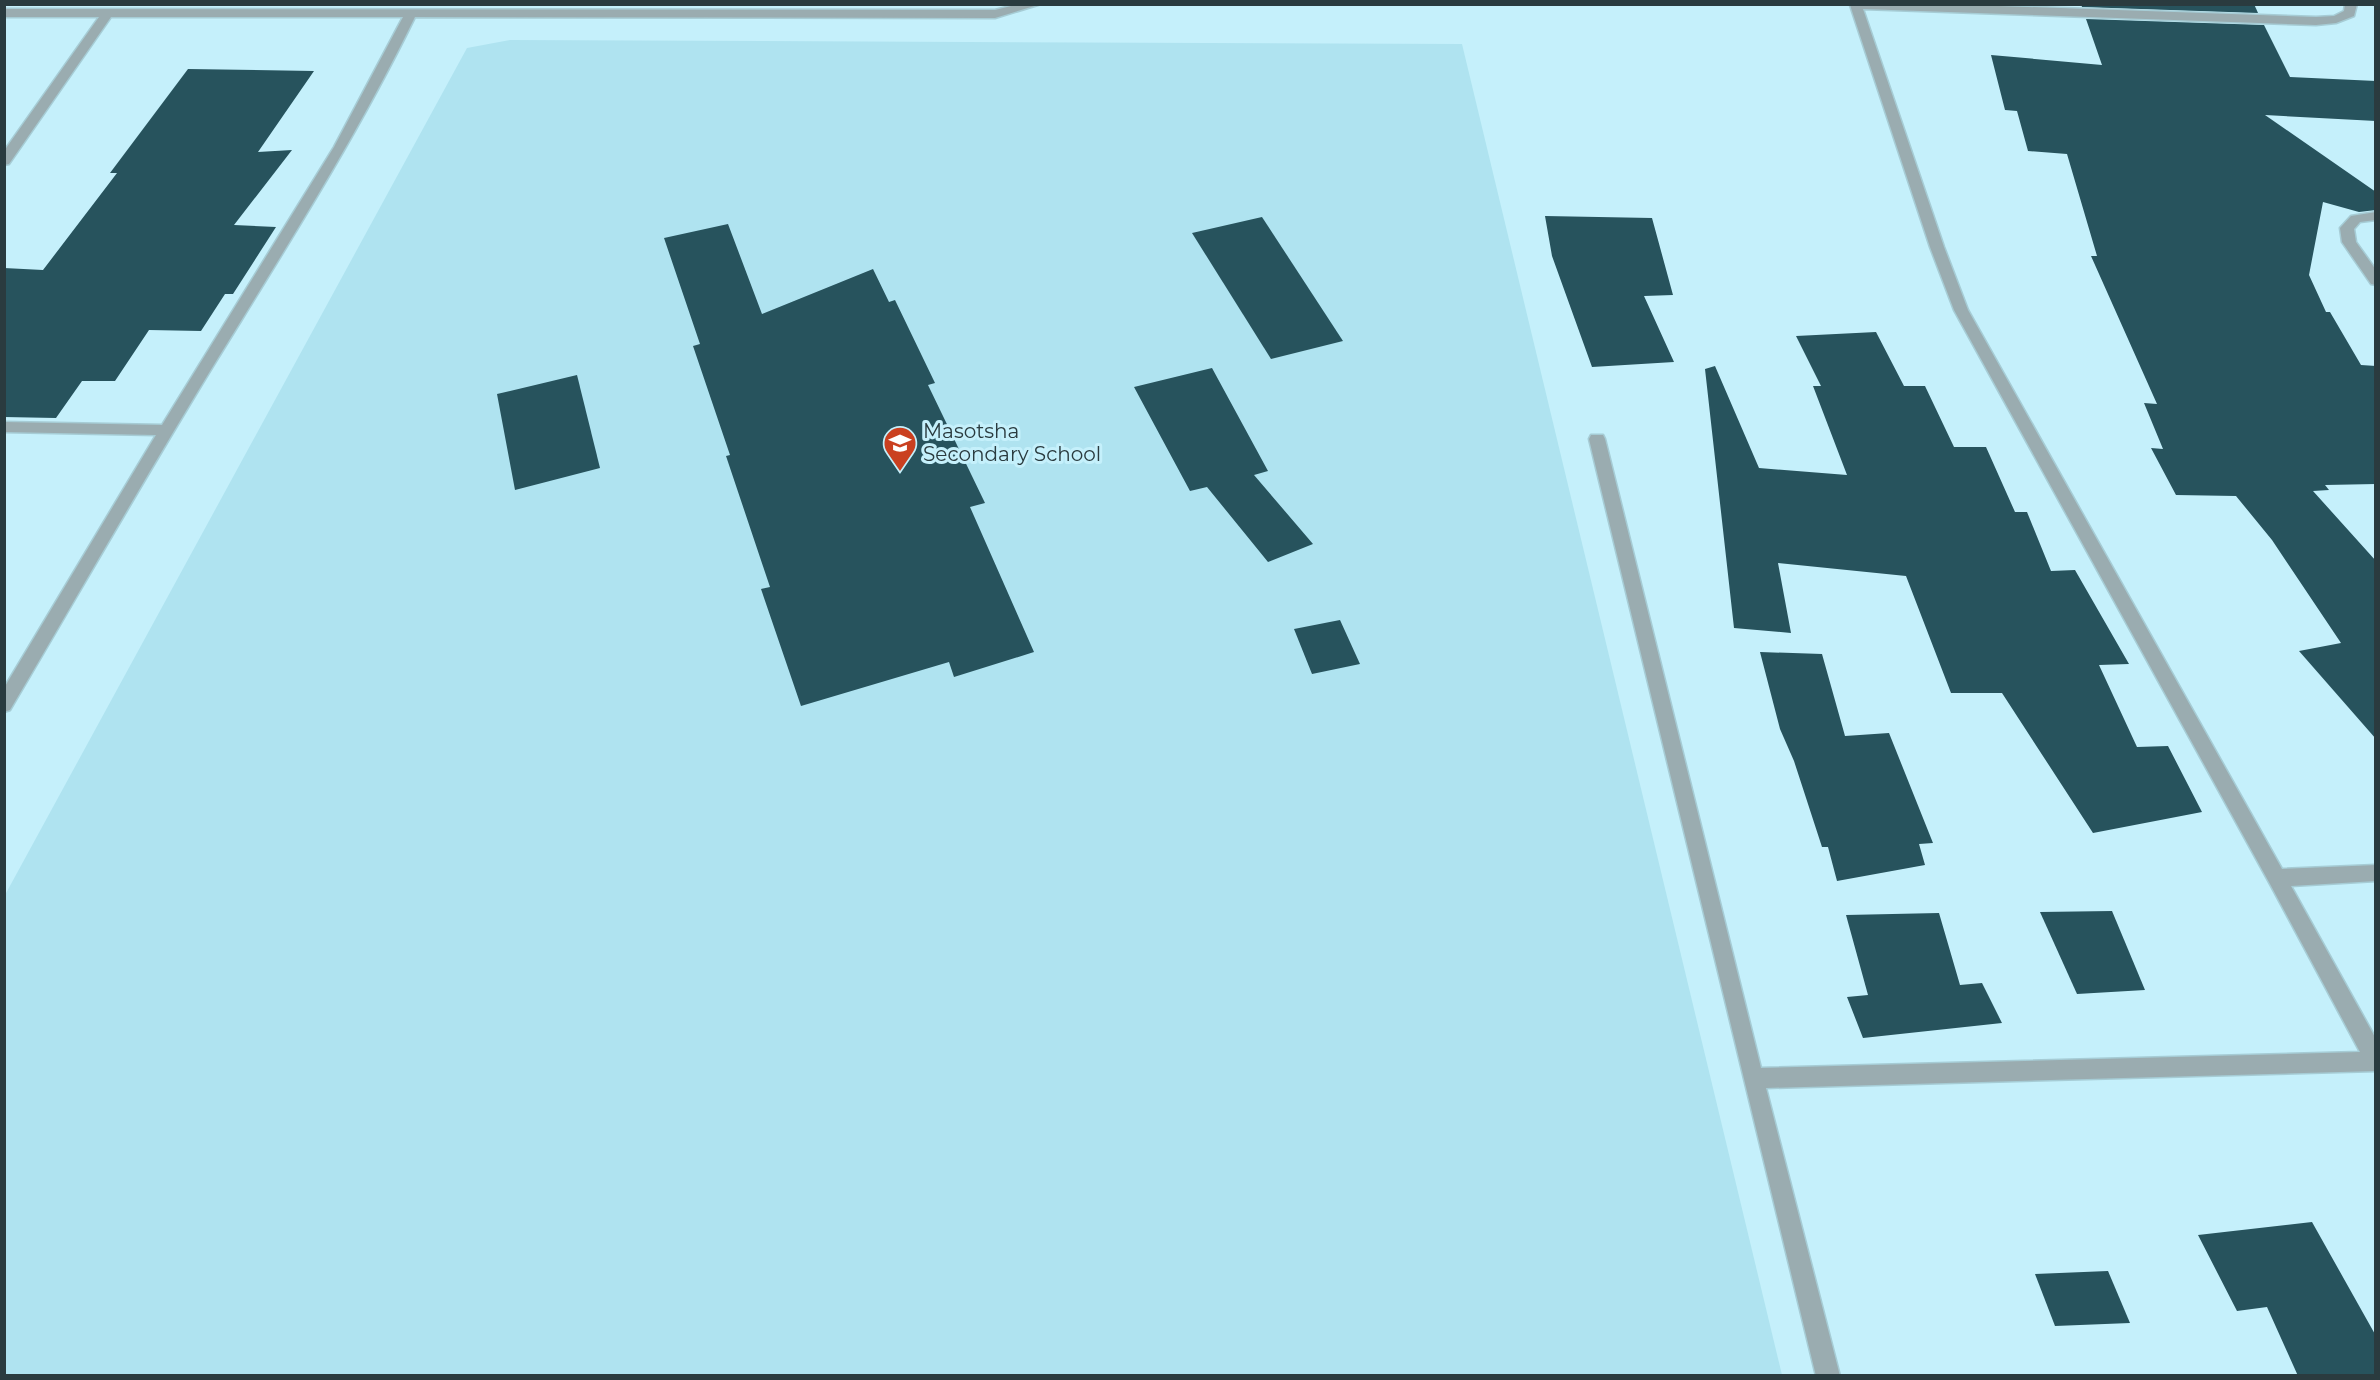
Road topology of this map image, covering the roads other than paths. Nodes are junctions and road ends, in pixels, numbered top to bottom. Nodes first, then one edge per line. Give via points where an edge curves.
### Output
1 (1035, 4) edge
2 (2351, 4) edge
3 (289, 8) edge
4 (4, 13) edge
5 (108, 13) junction
6 (410, 15) junction
7 (4, 161) edge
8 (2376, 216) edge
9 (2376, 281) edge
10 (4, 427) edge
11 (166, 430) junction
12 (1598, 439) dead end
13 (4, 705) edge
14 (2376, 873) edge
15 (2277, 878) junction
16 (2375, 1061) edge
17 (1753, 1078) junction
18 (1828, 1376) edge

1 - 6 street via 995,14
2 - 15 street via 2350,13 2316,21 1856,4 1961,310
3 - 5 street
3 - 6 street
4 - 5 street
5 - 7 street
6 - 11 street via 336,155
8 - 9 street via 2356,219 2347,228 2349,242
10 - 11 street
11 - 13 street
12 - 17 street
14 - 15 street
15 - 16 street
16 - 17 street
17 - 18 street

